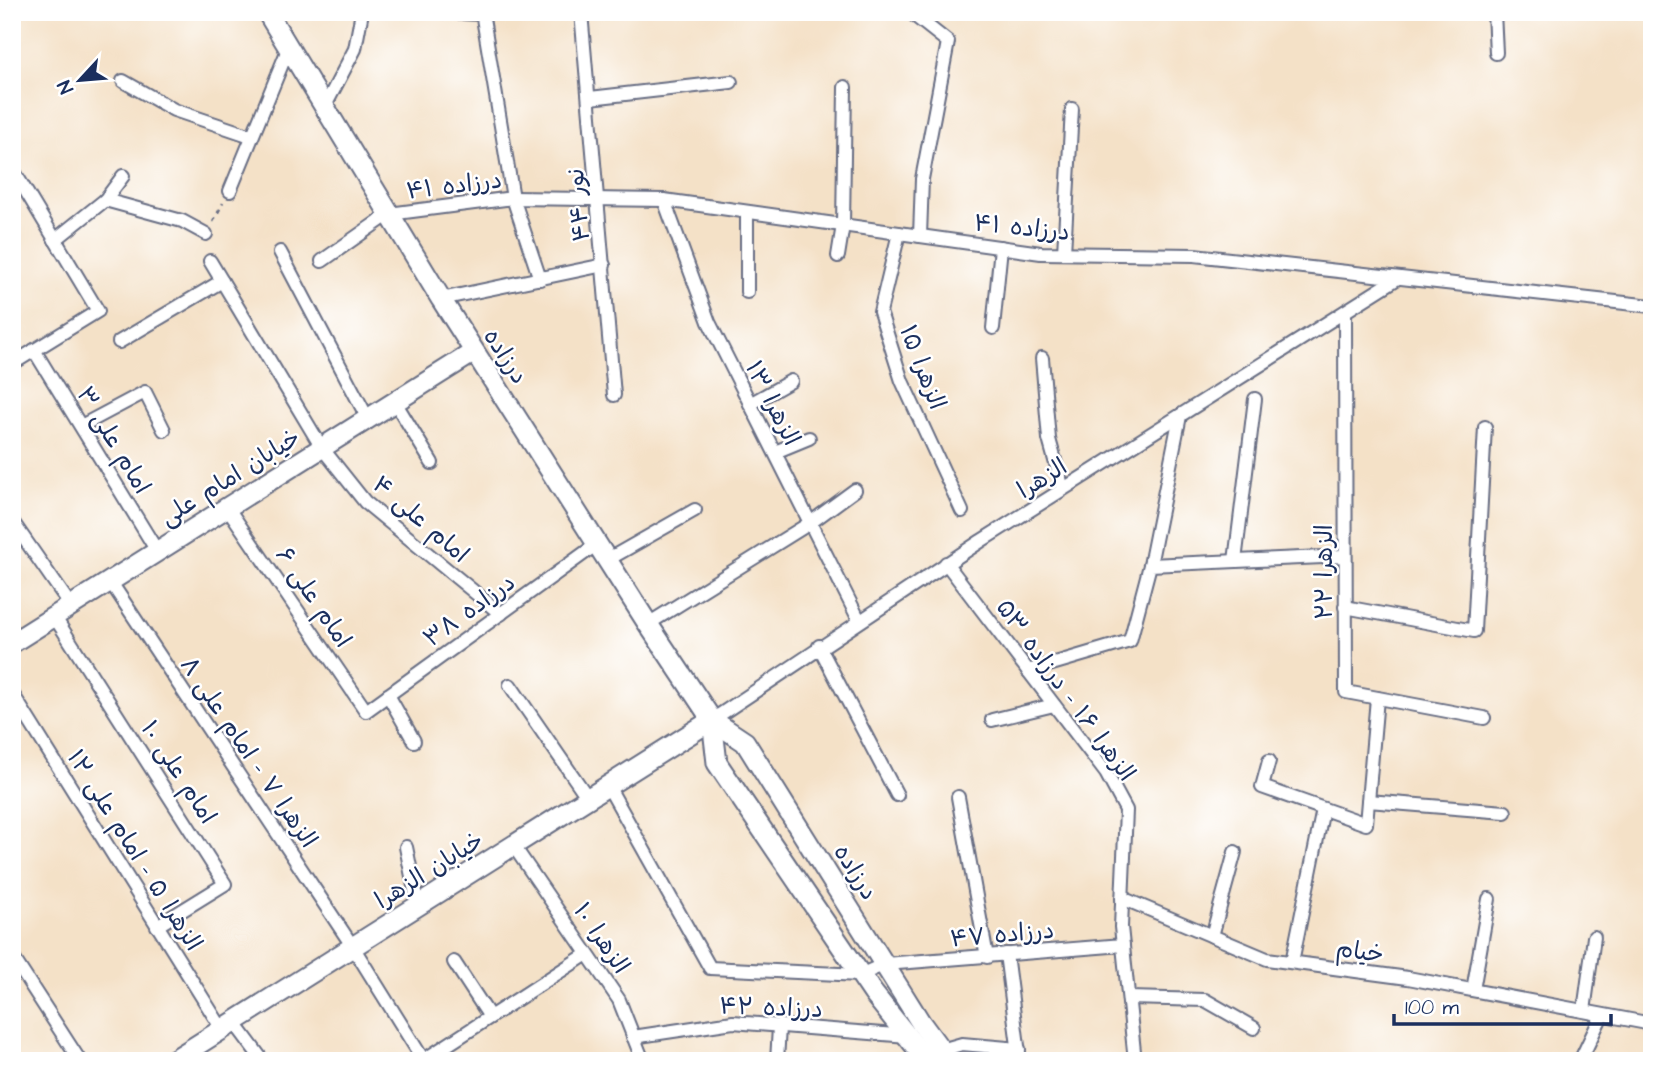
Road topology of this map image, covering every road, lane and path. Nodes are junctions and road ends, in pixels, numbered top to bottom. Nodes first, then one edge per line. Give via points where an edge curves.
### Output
1 (267, 12) edge
2 (362, 12) edge
3 (442, 12) edge
4 (581, 12) edge
5 (910, 12) edge
6 (1494, 12) edge
7 (482, 13) edge
8 (289, 47) junction
9 (1496, 54) dead end
10 (123, 81) dead end
11 (731, 82) dead end
12 (845, 87) dead end
13 (590, 99) junction
14 (325, 106) junction
15 (1072, 109) dead end
16 (251, 136) junction
17 (12, 168) edge
18 (123, 176) dead end
19 (230, 191) joint
20 (513, 198) junction
21 (598, 199) junction
22 (105, 200) junction
23 (664, 200) junction
24 (747, 212) junction
25 (389, 214) junction
26 (843, 225) junction
27 (898, 233) junction
28 (206, 234) joint
29 (920, 236) junction
30 (55, 240) junction
31 (1001, 247) junction
32 (280, 252) dead end
33 (1064, 253) junction
34 (838, 256) dead end
35 (210, 261) dead end
36 (322, 261) dead end
37 (604, 265) junction
38 (1398, 278) junction
39 (540, 279) junction
40 (222, 281) junction
41 (747, 292) dead end
42 (440, 299) junction
43 (1652, 306) edge
44 (1345, 312) junction
45 (993, 328) dead end
46 (119, 342) dead end
47 (34, 350) junction
48 (474, 352) junction
49 (1042, 358) dead end
50 (12, 363) edge
51 (791, 381) dead end
52 (614, 395) dead end
53 (1255, 399) dead end
54 (395, 402) junction
55 (750, 404) junction
56 (1180, 416) junction
57 (368, 419) junction
58 (81, 426) junction
59 (1485, 427) dead end
60 (164, 430) dead end
61 (809, 438) dead end
62 (322, 448) junction
63 (775, 452) junction
64 (432, 463) dead end
65 (1063, 489) junction
66 (855, 490) dead end
67 (227, 508) junction
68 (695, 510) dead end
69 (962, 511) dead end
70 (12, 521) edge
71 (810, 523) junction
72 (157, 551) junction
73 (602, 552) junction
74 (1345, 556) junction
75 (1235, 561) junction
76 (946, 563) junction
77 (1150, 565) junction
78 (110, 581) junction
79 (1345, 607) junction
80 (62, 611) junction
81 (500, 614) junction
82 (859, 620) junction
83 (648, 624) junction
84 (12, 643) edge
85 (819, 646) junction
86 (1028, 671) junction
87 (510, 685) dead end
88 (12, 693) edge
89 (388, 695) junction
90 (1377, 698) junction
91 (1054, 705) junction
92 (366, 711) joint
93 (1484, 718) dead end
94 (712, 720) junction
95 (992, 720) dead end
96 (414, 741) dead end
97 (1269, 761) dead end
98 (608, 786) junction
99 (897, 795) dead end
100 (958, 797) dead end
101 (588, 798) junction
102 (1368, 801) junction
103 (1323, 809) junction
104 (1505, 813) dead end
105 (513, 845) junction
106 (406, 847) dead end
107 (1235, 852) dead end
108 (1122, 898) junction
109 (1489, 899) dead end
110 (418, 906) junction
111 (158, 926) junction
112 (1212, 936) junction
113 (1594, 937) dead end
114 (1123, 945) junction
115 (353, 947) junction
116 (587, 954) junction
117 (1006, 954) junction
118 (12, 956) edge
119 (988, 957) junction
120 (454, 962) dead end
121 (1292, 962) junction
122 (885, 964) junction
123 (860, 975) junction
124 (1473, 990) junction
125 (1129, 999) junction
126 (1584, 1011) junction
127 (1602, 1015) junction
128 (490, 1017) junction
129 (1652, 1024) edge
130 (228, 1025) junction
131 (779, 1027) junction
132 (1254, 1028) dead end
133 (908, 1036) junction
134 (633, 1037) junction
135 (1019, 1055) edge
136 (939, 1057) edge
137 (424, 1060) edge
138 (80, 1061) edge
139 (172, 1061) edge
140 (263, 1061) edge
141 (643, 1061) edge
142 (777, 1061) edge
143 (1135, 1061) edge
144 (1580, 1061) edge

1 - 8 main road, درزاده
2 - 14 street via 355,49
3 - 7 street
4 - 13 street, نور ۴۴
5 - 29 street via 948,42 922,179
6 - 9 street
7 - 20 street
8 - 14 main road, درزاده
8 - 16 street
10 - 16 street via 174,110
11 - 13 street
12 - 26 street
13 - 21 street, نور ۴۴
14 - 25 main road, درزاده
15 - 33 street
16 - 19 street
17 - 30 street
18 - 22 street
19 - 28 path
20 - 21 street, درزاده ۴۱
20 - 25 street, درزاده ۴۱
20 - 39 street
21 - 23 street, درزاده ۴۱
21 - 37 street, نور ۴۴
22 - 28 street via 182,221
22 - 30 street
23 - 24 street, درزاده ۴۱
23 - 55 street, الزهرا ۱۳ via 709,322
24 - 26 street, درزاده ۴۱
24 - 41 street
25 - 36 street
25 - 42 main road, درزاده
26 - 27 street, درزاده ۴۱
26 - 34 street
27 - 29 street, درزاده ۴۱
27 - 69 street, الزهرا ۱۵ via 880,312 902,381
29 - 31 street, درزاده ۴۱
30 - 47 street via 98,311
31 - 33 street, درزاده ۴۱
31 - 45 street
32 - 57 street
33 - 38 street, درزاده ۴۱ via 1194,256
35 - 40 street, امام علی ۴
37 - 39 street
37 - 52 street, نور ۴۴
38 - 43 street, درزاده ۴۱
38 - 44 street, الزهرا
39 - 42 street
40 - 46 street
40 - 62 street, امام علی ۴
42 - 48 main road, درزاده
44 - 56 street, الزهرا
44 - 74 street, الزهرا ۲۲
47 - 50 street
47 - 58 street, امام علی ۳
48 - 54 main road, خیابان امام علی
48 - 73 main road, درزاده
49 - 65 street via 1049,439
51 - 55 street
53 - 75 street
54 - 57 main road, خیابان امام علی
54 - 64 street
55 - 63 street, الزهرا ۱۳
56 - 65 street, الزهرا
56 - 77 street
57 - 62 main road, خیابان امام علی
58 - 60 street via 145,392
58 - 72 street, امام علی ۳
59 - 79 street via 1474,631
61 - 63 street
62 - 67 main road, خیابان امام علی
62 - 81 street, امام علی ۴ via 365,502
63 - 71 street, الزهرا ۱۳
65 - 76 street, الزهرا
66 - 71 street
67 - 72 main road, خیابان امام علی
67 - 92 street, امام علی ۶
68 - 73 street, درزاده ۳۸
70 - 80 street
71 - 82 street, الزهرا ۱۳
71 - 83 street
72 - 78 main road, خیابان امام علی
73 - 81 street, درزاده ۳۸
73 - 83 main road, درزاده
74 - 75 street
74 - 79 street, الزهرا ۲۲
75 - 77 street
76 - 82 street, الزهرا
76 - 86 street, الزهرا ۱۶ - درزاده ۵۳
77 - 86 street via 1130,642
78 - 80 main road, خیابان امام علی
78 - 115 street, الزهرا ۷ - امام علی ۸
79 - 90 street, الزهرا ۲۲ via 1346,692
80 - 84 main road, خیابان امام علی
80 - 111 street, امام علی ۱۰ via 225,884
81 - 89 street, درزاده ۳۸
82 - 85 street, الزهرا
83 - 94 main road, درزاده
85 - 94 street, الزهرا
85 - 99 street
86 - 91 street, الزهرا ۱۶ - درزاده ۵۳
87 - 101 street
88 - 111 street, الزهرا ۵ - امام علی ۱۲
89 - 92 street, درزاده ۳۸
89 - 96 street
90 - 93 street, الزهرا ۲۲
90 - 102 street
91 - 95 street
91 - 108 street, الزهرا ۱۶ - درزاده ۵۳ via 1106,773 1126,810
94 - 98 main road, خیابان الزهرا
94 - 122 main road, درزاده via 745,742
94 - 123 main road, درزاده via 717,763
97 - 103 street via 1262,788
98 - 101 main road, خیابان الزهرا
98 - 123 street via 710,968
100 - 119 street
101 - 105 main road, خیابان الزهرا
102 - 103 street via 1366,824
102 - 104 street
103 - 121 street
105 - 110 main road, خیابان الزهرا
105 - 116 street, الزهرا ۱۰
106 - 110 street
107 - 112 street
108 - 112 street, خیام
108 - 114 street, الزهرا ۱۶ - درزاده ۵۳
109 - 124 street
110 - 115 main road, خیابان الزهرا
111 - 130 street, الزهرا ۵ - امام علی ۱۲
112 - 121 street, خیام via 1267,959
113 - 126 street
114 - 117 street, درزاده ۴۷
114 - 125 street, الزهرا ۱۶ - درزاده ۵۳
115 - 130 main road, خیابان الزهرا
115 - 137 street, الزهرا ۷ - امام علی ۸
116 - 128 street
116 - 134 street, الزهرا ۱۰ via 619,1000
117 - 119 street, درزاده ۴۷
117 - 135 street
118 - 138 street
119 - 122 street, درزاده ۴۷
120 - 128 street
121 - 124 street, خیام
122 - 123 street, درزاده ۴۷
122 - 136 main road, درزاده
123 - 133 main road, درزاده
124 - 126 street, خیام
125 - 132 street via 1205,1000
125 - 143 street, الزهرا ۱۶ - درزاده ۵۳
126 - 127 street, خیام
127 - 129 street, خیام
127 - 144 street
128 - 137 street
130 - 139 main road, خیابان الزهرا
130 - 140 street, الزهرا ۵ - امام علی ۱۲
131 - 133 street, درزاده ۴۲
131 - 134 street, درزاده ۴۲ via 733,1021
131 - 142 street
133 - 136 main road, درزاده
134 - 141 street, الزهرا ۱۰
135 - 136 street via 962,1044

